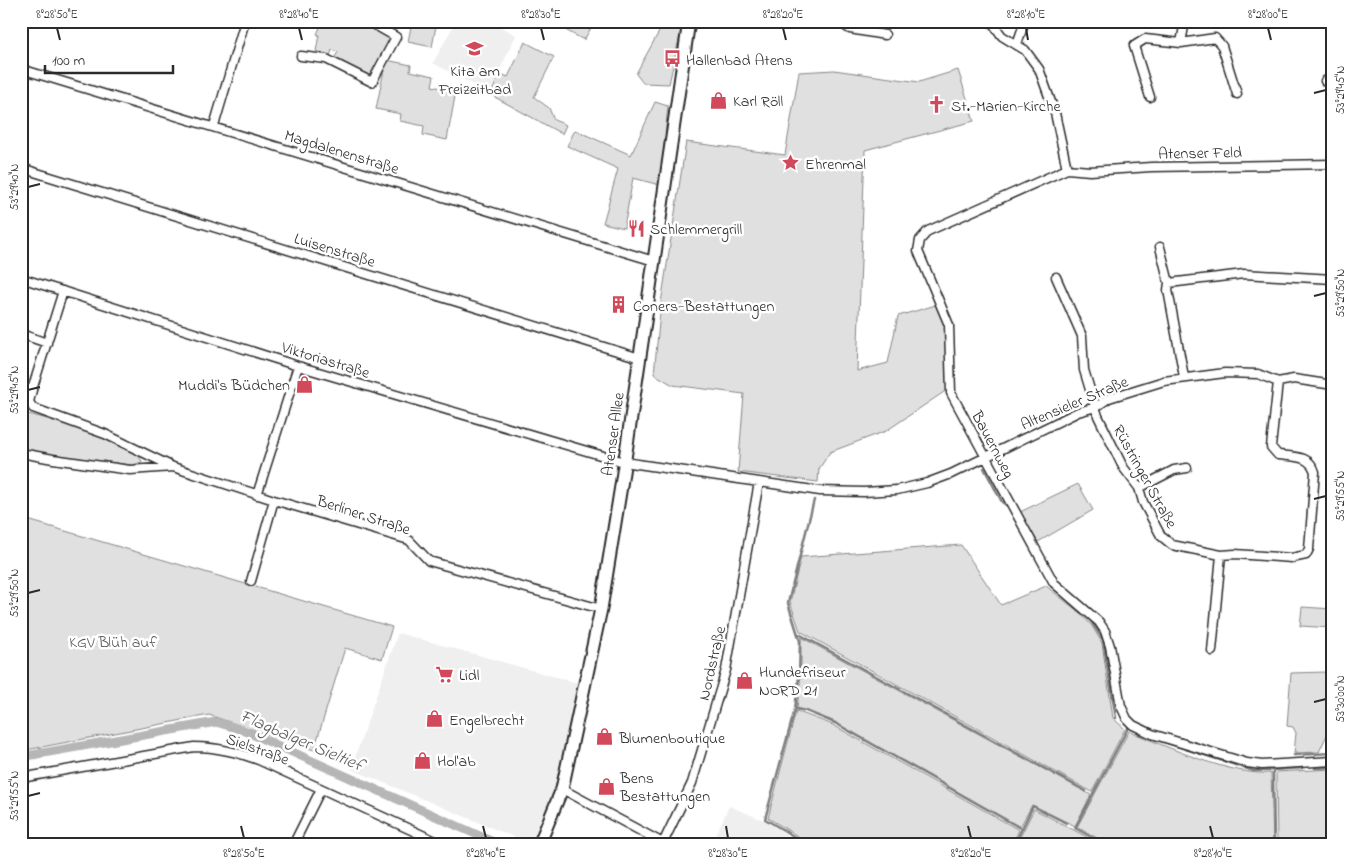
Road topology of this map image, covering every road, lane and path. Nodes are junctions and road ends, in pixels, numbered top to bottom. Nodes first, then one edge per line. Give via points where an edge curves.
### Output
1 (245, 21) edge
2 (368, 21) edge
3 (690, 21) edge
4 (837, 21) edge
5 (991, 21) edge
6 (1025, 21) edge
7 (1185, 21) edge
8 (885, 35) dead end
9 (1181, 42) junction
10 (1017, 44) junction
11 (301, 56) dead end
12 (21, 69) edge
13 (1236, 94) dead end
14 (1150, 97) dead end
15 (214, 126) junction
16 (1333, 164) edge
17 (21, 168) edge
18 (1067, 169) junction
19 (1160, 247) dead end
20 (654, 261) junction
21 (1056, 277) dead end
22 (21, 278) edge
23 (1333, 279) edge
24 (1168, 283) junction
25 (64, 291) junction
26 (21, 334) edge
27 (47, 343) junction
28 (640, 358) junction
29 (298, 366) junction
30 (1184, 378) junction
31 (1278, 382) junction
32 (1333, 385) edge
33 (21, 387) edge
34 (32, 390) junction
35 (1096, 407) junction
36 (21, 452) edge
37 (986, 456) junction
38 (624, 462) junction
39 (173, 467) junction
40 (1187, 468) dead end
41 (759, 482) junction
42 (1139, 488) junction
43 (257, 495) junction
44 (274, 500) junction
45 (1221, 556) junction
46 (250, 582) dead end
47 (601, 608) junction
48 (1212, 651) dead end
49 (1333, 761) edge
50 (21, 778) edge
51 (321, 789) junction
52 (562, 789) junction
53 (662, 844) edge
54 (293, 845) edge
55 (444, 845) edge
56 (539, 845) edge

1 - 15 street
2 - 11 street via 396,37 372,82 326,59
3 - 20 street, Atenser Allee
4 - 8 street via 850,29
5 - 10 street via 1002,36
6 - 10 street
7 - 9 street
9 - 13 street via 1215,38 1222,46
9 - 14 street via 1144,39 1134,46
10 - 18 street via 1039,69 1055,113
12 - 15 street, Magdalenenstraße
15 - 20 street, Magdalenenstraße
16 - 18 street, Atenser Feld
17 - 28 street, Luisenstraße
18 - 37 street, Bauernweg via 928,231 920,240 918,251 949,325 951,393
19 - 24 street
20 - 28 street, Atenser Allee
21 - 35 street, Rüstringer Straße via 1082,336 1084,370
22 - 25 street, Viktoriastraße
23 - 24 street via 1244,274
24 - 30 street
25 - 27 street
25 - 29 street, Viktoriastraße
26 - 27 street
27 - 34 street
28 - 38 street, Atenser Allee
29 - 38 street, Viktoriastraße
29 - 43 street
30 - 31 street, Altensieler Straße via 1224,373 1258,374
30 - 35 street, Altensieler Straße via 1108,398
31 - 32 street, Altensieler Straße via 1294,378
31 - 45 street, Rüstringer Straße via 1271,447 1278,455 1305,458 1315,472 1310,549 1301,558
33 - 34 street
34 - 39 street, Berliner Straße via 30,402 33,408 105,434
35 - 37 street, Altensieler Straße via 1078,412
35 - 42 street, Rüstringer Straße via 1123,466
36 - 39 street, Berliner Straße via 130,470
37 - 41 street, Altensieler Straße via 943,477 897,490 820,491
37 - 49 street, Bauernweg via 1054,584 1099,622 1105,631 1124,713 1134,725 1247,763
38 - 41 street, Altensieler Straße
38 - 47 street, Atenser Allee
39 - 43 street, Berliner Straße
40 - 42 street via 1174,470
41 - 53 street, Nordstraße via 726,670 692,783
42 - 45 street, Rüstringer Straße via 1161,536 1172,545
43 - 44 street, Berliner Straße
44 - 46 street
44 - 47 street, Berliner Straße via 409,540 429,561
45 - 48 street
47 - 52 street, Atenser Allee
50 - 51 street, Sielstraße via 194,747 215,747 236,751
51 - 54 street
51 - 55 street, Sielstraße
52 - 53 street
52 - 56 street, Atenser Allee

